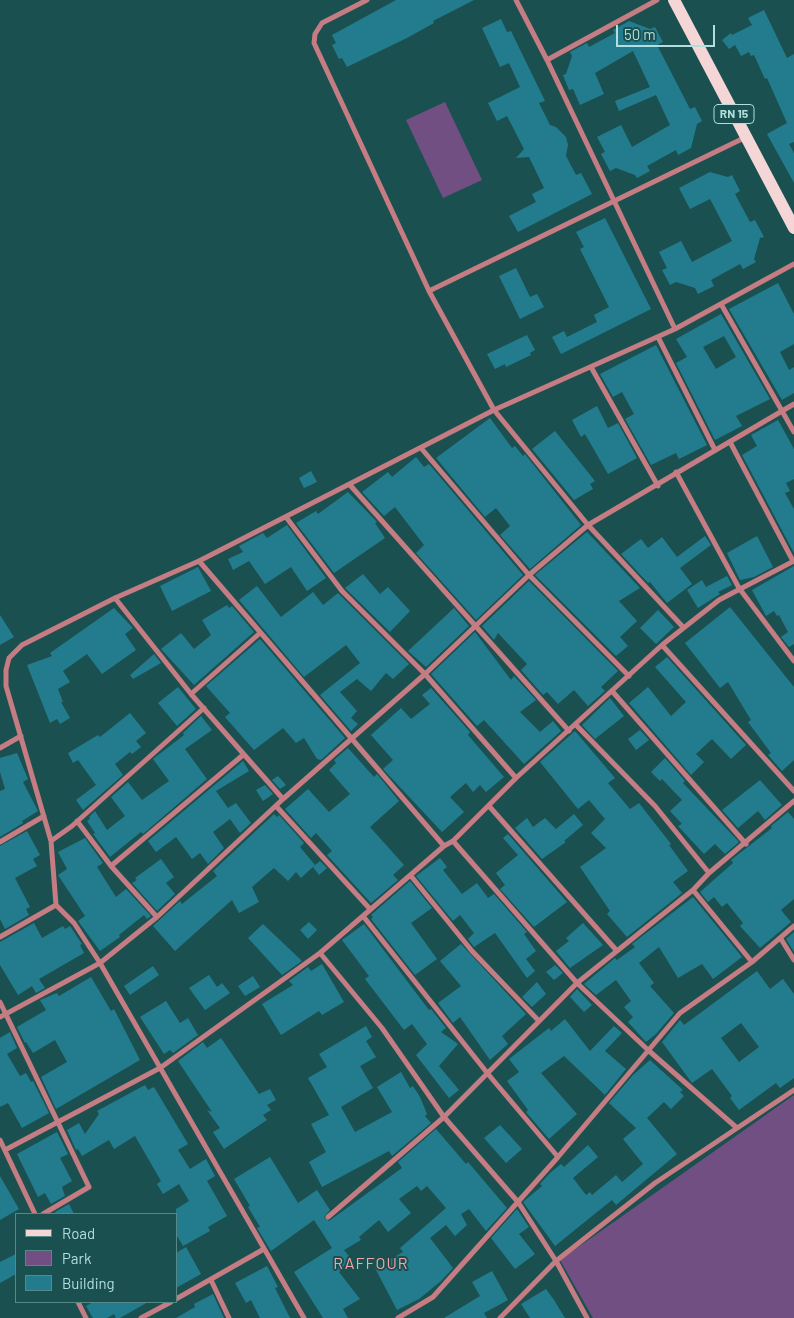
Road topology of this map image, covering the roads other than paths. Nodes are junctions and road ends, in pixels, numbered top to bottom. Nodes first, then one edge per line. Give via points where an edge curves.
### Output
1 (367, 0) edge
2 (516, 0) edge
3 (657, 0) edge
4 (674, 0) edge
5 (547, 60) junction
6 (746, 136) junction
7 (612, 202) junction
8 (794, 228) edge
9 (794, 264) edge
10 (429, 291) junction
11 (721, 304) junction
12 (675, 329) junction
13 (658, 337) junction
14 (592, 367) junction
15 (794, 404) edge
16 (494, 410) junction
17 (783, 410) junction
18 (794, 432) edge
19 (730, 442) junction
20 (421, 448) junction
21 (715, 450) junction
22 (676, 472) junction
23 (350, 485) junction
24 (658, 486) junction
25 (286, 517) junction
26 (588, 526) junction
27 (199, 560) junction
28 (794, 561) edge
29 (529, 575) junction
30 (739, 588) junction
31 (115, 598) junction
32 (476, 625) junction
33 (683, 627) junction
34 (260, 633) junction
35 (662, 645) junction
36 (794, 661) edge
37 (425, 674) junction
38 (629, 676) junction
39 (612, 691) junction
40 (191, 694) junction
41 (204, 708) junction
42 (576, 725) junction
43 (569, 731) junction
44 (21, 736) junction
45 (351, 739) junction
46 (0, 748) edge
47 (244, 755) junction
48 (516, 778) junction
49 (794, 791) edge
50 (283, 799) junction
51 (794, 801) edge
52 (276, 806) junction
53 (489, 806) junction
54 (44, 816) junction
55 (77, 821) junction
56 (51, 841) junction
57 (453, 841) junction
58 (0, 842) edge
59 (746, 844) junction
60 (444, 846) junction
61 (111, 866) junction
62 (709, 873) junction
63 (411, 876) junction
64 (693, 890) junction
65 (56, 905) junction
66 (370, 909) junction
67 (363, 916) junction
68 (157, 917) junction
69 (794, 926) edge
70 (0, 937) edge
71 (781, 939) junction
72 (617, 951) junction
73 (320, 953) junction
74 (794, 960) edge
75 (752, 962) junction
76 (100, 963) junction
77 (577, 983) junction
78 (0, 1002) edge
79 (6, 1013) junction
80 (0, 1017) edge
81 (538, 1020) junction
82 (648, 1050) junction
83 (160, 1068) junction
84 (488, 1074) junction
85 (794, 1090) edge
86 (444, 1117) junction
87 (58, 1122) junction
88 (737, 1128) junction
89 (0, 1140) edge
90 (5, 1150) junction
91 (558, 1157) junction
92 (518, 1202) junction
93 (35, 1213) edge
94 (45, 1213) edge
95 (328, 1217) dead end
96 (264, 1249) junction
97 (556, 1261) junction
98 (211, 1280) junction
99 (178, 1298) edge
100 (78, 1303) edge
101 (169, 1303) edge
102 (86, 1318) edge
103 (141, 1318) edge
104 (229, 1318) edge
105 (304, 1318) edge
106 (398, 1318) edge
107 (500, 1318) edge
108 (587, 1318) edge

1 - 10 street via 322,23 314,42
2 - 5 street
3 - 5 street
4 - 6 main road, RN 15
5 - 7 street
6 - 7 street
6 - 8 main road, RN 15
7 - 10 street
7 - 12 street
9 - 11 street
10 - 16 street
11 - 12 street
11 - 17 street
12 - 13 street
13 - 14 street
13 - 21 street
14 - 16 street
14 - 24 street
15 - 17 street
16 - 20 street
16 - 26 street
17 - 18 street
17 - 19 street
19 - 21 street
19 - 28 street
20 - 23 street
20 - 29 street
21 - 22 street
22 - 24 street
22 - 30 street
23 - 25 street
23 - 32 street
24 - 26 street
25 - 27 street
25 - 37 street via 342,591
26 - 29 street
26 - 33 street
27 - 31 street
27 - 34 street
28 - 30 street
29 - 32 street
29 - 38 street
30 - 33 street
30 - 36 street
31 - 40 street
31 - 44 street via 22,645 9,658 6,686
32 - 37 street
32 - 43 street
33 - 35 street
34 - 40 street
34 - 45 street
35 - 38 street
35 - 49 street
37 - 45 street
37 - 48 street
38 - 39 street
39 - 42 street
39 - 59 street
40 - 41 street
41 - 47 street
41 - 55 street
42 - 43 street
42 - 62 street via 655,806
43 - 48 street
44 - 46 street
44 - 54 street
45 - 50 street
45 - 60 street
47 - 50 street
47 - 61 street
48 - 53 street
50 - 52 street
51 - 59 street
52 - 66 street
52 - 68 street
53 - 57 street
53 - 72 street
54 - 56 street
54 - 58 street
55 - 56 street
55 - 61 street
56 - 65 street
57 - 60 street
57 - 77 street
59 - 62 street
60 - 63 street
61 - 68 street
62 - 64 street
63 - 66 street
63 - 81 street via 472,951
64 - 72 street
64 - 75 street
65 - 70 street
65 - 76 street via 74,923
66 - 67 street
67 - 73 street
67 - 84 street
68 - 76 street
69 - 71 street
71 - 74 street
71 - 75 street
72 - 77 street
73 - 83 street
73 - 86 street via 382,1028
75 - 82 street via 680,1013
76 - 79 street
76 - 83 street
77 - 81 street
77 - 82 street
78 - 79 street
79 - 80 street
79 - 87 street
81 - 84 street
82 - 88 street
82 - 91 street
83 - 87 street
83 - 96 street
84 - 86 street
84 - 91 street
85 - 88 street
86 - 92 street
86 - 95 street
87 - 90 street
87 - 94 street via 89,1187
88 - 97 street via 655,1183
89 - 90 street
90 - 93 street
91 - 92 street
92 - 97 street
92 - 106 street via 433,1297
96 - 98 street
96 - 105 street
97 - 107 street
97 - 108 street
98 - 99 street
98 - 104 street
100 - 102 street
101 - 103 street

